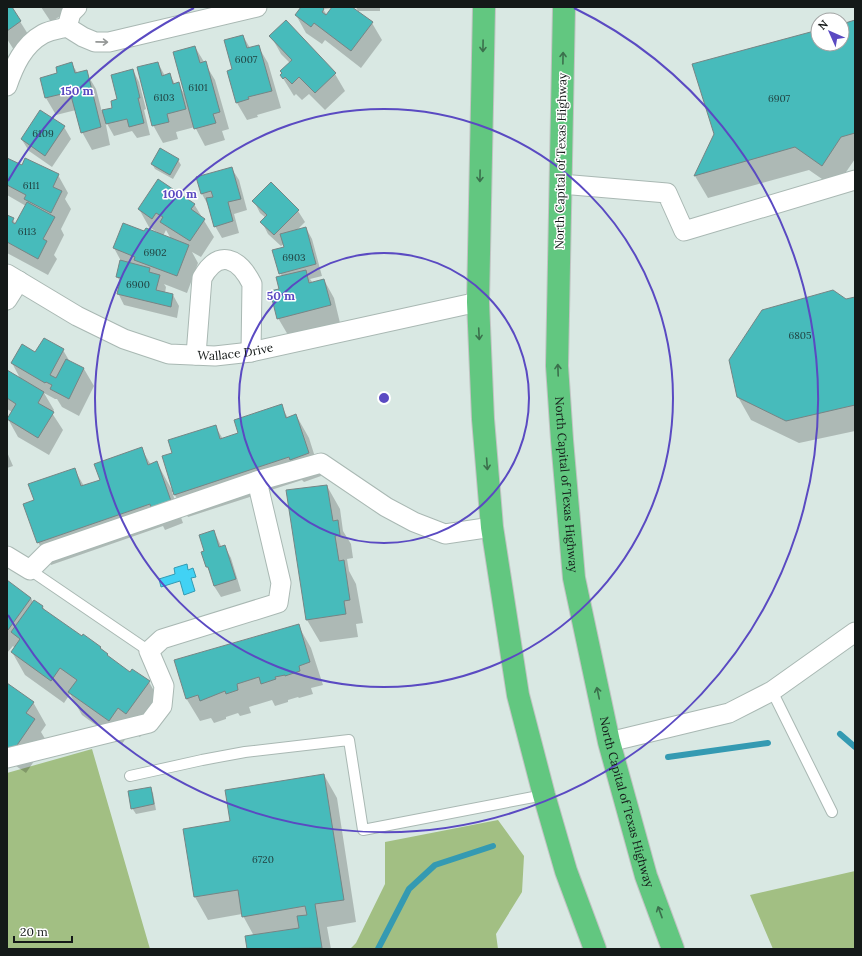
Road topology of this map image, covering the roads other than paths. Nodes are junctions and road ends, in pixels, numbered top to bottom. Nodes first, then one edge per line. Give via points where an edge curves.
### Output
1 (76, 7) edge
2 (257, 7) edge
3 (484, 7) edge
4 (564, 7) edge
5 (67, 27) junction
6 (7, 86) edge
7 (855, 180) edge
8 (561, 184) junction
9 (13, 278) edge
10 (7, 300) edge
11 (478, 302) junction
12 (252, 352) junction
13 (196, 355) junction
14 (257, 481) junction
15 (492, 527) junction
16 (7, 556) edge
17 (30, 570) junction
18 (855, 632) edge
19 (149, 651) junction
20 (772, 691) junction
21 (609, 742) junction
22 (7, 758) edge
23 (130, 776) dead end
24 (544, 795) junction
25 (832, 812) dead end
26 (595, 949) edge
27 (673, 949) edge

1 - 5 street via 71,13
5 -> 2 street via 95,42 109,42
3 -> 11 highway
8 -> 4 highway, North Capital of Texas Highway
5 - 6 street via 43,34 25,48
7 - 8 street via 684,231 667,193
21 -> 8 highway, North Capital of Texas Highway via 574,578 562,440 558,366
9 - 10 street
9 - 13 street, Wallace Drive via 77,316 124,339 169,354
11 - 12 street, Wallace Drive
11 -> 15 highway via 483,419
12 - 13 street, Wallace Drive via 215,356
12 - 13 street via 252,284 239,266 229,260 219,260 207,268 202,278
14 - 15 street via 321,463 386,507 445,534
14 - 17 street via 47,553
14 - 19 street via 281,583 278,603 162,639
15 - 24 highway via 518,695
16 - 17 street
17 - 19 lane
18 - 20 street
19 - 22 street via 164,686 162,706 149,723
20 - 21 street via 728,713
20 - 25 lane
27 -> 21 highway, North Capital of Texas Highway via 646,876
23 - 24 lane via 245,752 349,740 363,830
24 - 26 highway via 566,871

